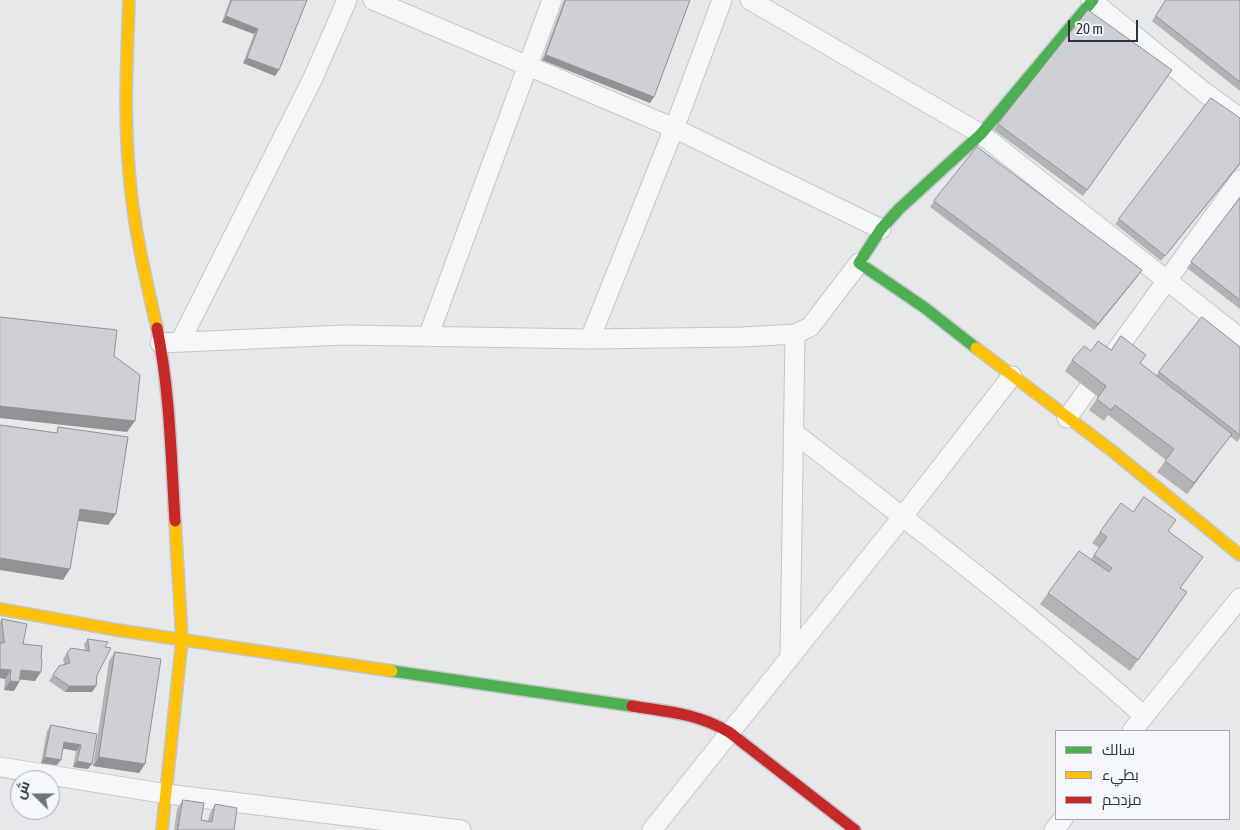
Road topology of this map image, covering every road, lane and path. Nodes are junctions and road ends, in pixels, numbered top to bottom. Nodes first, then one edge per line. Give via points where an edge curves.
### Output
1 (129, 0) edge
2 (347, 0) edge
3 (373, 0) edge
4 (552, 0) edge
5 (722, 0) edge
6 (750, 0) edge
7 (1092, 0) edge
8 (528, 65) junction
9 (1240, 118) edge
10 (674, 128) junction
11 (981, 134) junction
12 (1240, 180) edge
13 (881, 229) junction
14 (859, 263) junction
15 (1167, 280) junction
16 (795, 334) junction
17 (428, 337) junction
18 (1240, 338) edge
19 (590, 339) junction
20 (180, 342) junction
21 (160, 343) junction
22 (1012, 376) junction
23 (1067, 418) junction
24 (792, 432) junction
25 (903, 516) junction
26 (1240, 555) edge
27 (1240, 598) edge
28 (0, 609) edge
29 (182, 639) junction
30 (790, 657) junction
31 (1144, 716) junction
32 (1133, 730) edge
33 (729, 732) junction
34 (0, 767) edge
35 (167, 794) junction
36 (1062, 820) edge
37 (162, 830) edge
38 (461, 830) edge
39 (652, 830) edge
40 (855, 830) edge
41 (1054, 830) edge

1 - 21 street via 126,75 129,171 141,256
2 - 20 street via 313,78
3 - 8 street
4 - 8 street
5 - 10 street
6 - 11 street
7 - 9 street
7 - 11 street
8 - 10 street
8 - 17 street
10 - 13 street
10 - 19 street
11 - 13 street
11 - 15 street
12 - 15 street
13 - 14 street
14 - 16 street via 810,327
14 - 22 street via 925,308
15 - 18 street
15 - 23 street
16 - 19 street
16 - 24 street
17 - 19 street
17 - 20 street via 345,335
20 - 21 street
21 - 29 street via 168,412
22 - 23 street
22 - 25 street
23 - 26 street
24 - 25 street
24 - 30 street
25 - 30 street
25 - 31 street via 1085,663
27 - 31 street
28 - 29 street
29 - 33 street via 691,715
29 - 35 street
30 - 33 street
31 - 32 street
33 - 39 street
33 - 40 street
34 - 35 street
35 - 37 street
35 - 38 street
36 - 41 street

